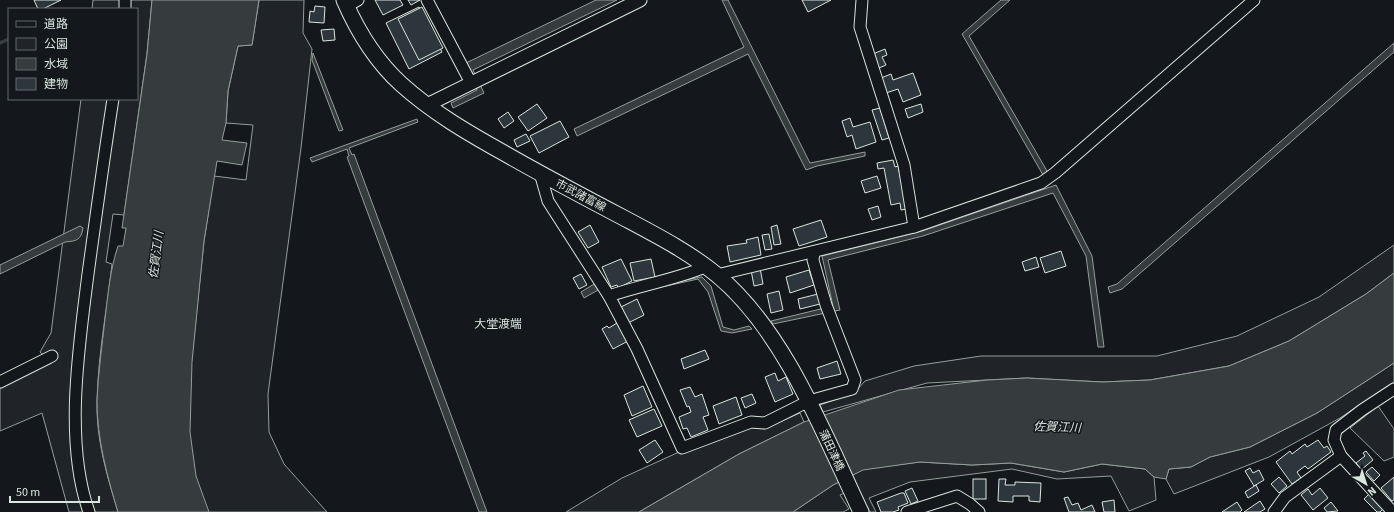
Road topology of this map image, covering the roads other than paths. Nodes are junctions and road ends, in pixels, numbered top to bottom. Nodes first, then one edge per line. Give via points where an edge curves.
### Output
1 (427, 0) edge
2 (640, 0) edge
3 (862, 0) edge
4 (1254, 0) edge
5 (350, 2) edge
6 (476, 81) junction
7 (113, 100) edge
8 (427, 105) junction
9 (540, 173) junction
10 (914, 226) junction
11 (814, 252) junction
12 (705, 267) junction
13 (717, 275) junction
14 (609, 296) junction
15 (52, 356) dead end
16 (0, 382) edge
17 (1394, 389) edge
18 (808, 401) junction
19 (1341, 456) junction
20 (858, 506) edge
21 (1391, 510) edge
22 (89, 512) edge
23 (907, 512) edge
24 (979, 512) edge
25 (1274, 512) edge

1 - 6 street
2 - 6 street
3 - 10 street via 860,27 904,165
4 - 10 street via 1041,183
5 - 8 main road, 市武諸富線 via 352,18 375,53 400,83
6 - 8 street
7 - 22 street via 77,361 79,472
8 - 9 main road, 市武諸富線 via 463,130
9 - 12 main road, 市武諸富線 via 668,241
9 - 14 street via 548,201
10 - 11 street
11 - 13 street
11 - 18 street via 813,260 829,316 845,350 855,385 848,392
12 - 13 main road, 市武諸富線
12 - 14 street
13 - 18 main road, 市武諸富線 via 757,316 772,337
14 - 18 street via 637,349 682,448 751,422 765,423
15 - 16 street
17 - 19 street via 1336,430 1334,440
18 - 20 main road, 蒲田津橋
19 - 21 street
19 - 25 street via 1285,497
23 - 24 street via 957,496

